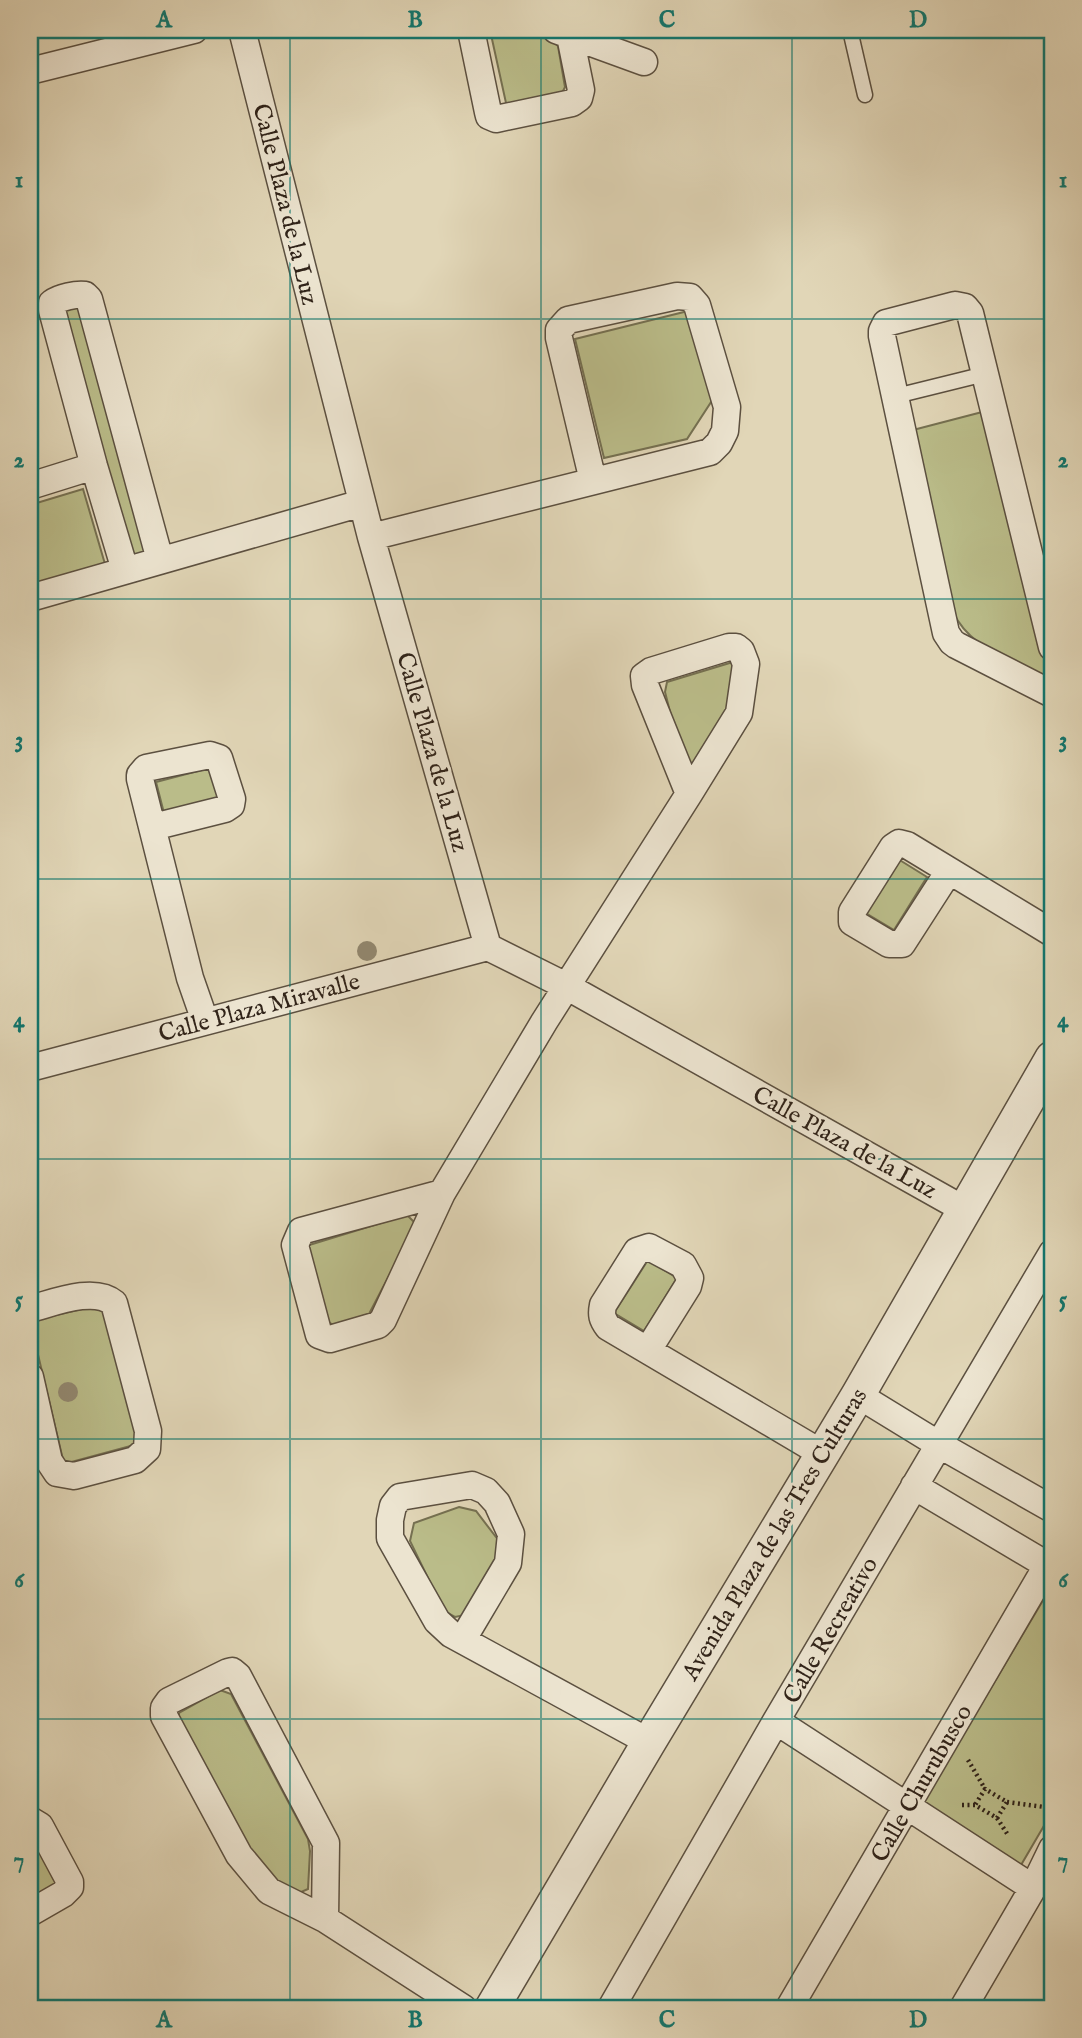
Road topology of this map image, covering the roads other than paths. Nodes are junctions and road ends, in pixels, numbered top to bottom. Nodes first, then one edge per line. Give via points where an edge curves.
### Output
1 (194, 30) edge
2 (242, 30) edge
3 (471, 30) edge
4 (850, 30) edge
5 (562, 33) edge
6 (644, 62) dead end
7 (30, 71) edge
8 (866, 95) dead end
9 (985, 373) junction
10 (896, 396) junction
11 (94, 466) junction
12 (593, 481) junction
13 (30, 486) edge
14 (362, 503) junction
15 (371, 537) junction
16 (160, 560) junction
17 (125, 570) junction
18 (30, 598) edge
19 (1052, 647) edge
20 (1052, 694) edge
21 (689, 794) junction
22 (153, 827) dead end
23 (949, 871) dead end
24 (1052, 933) edge
25 (488, 947) junction
26 (566, 986) junction
27 (205, 1021) junction
28 (1052, 1058) edge
29 (30, 1068) edge
30 (442, 1193) junction
31 (965, 1210) junction
32 (1052, 1253) edge
33 (30, 1309) edge
34 (648, 1350) dead end
35 (30, 1377) edge
36 (858, 1395) junction
37 (938, 1444) junction
38 (823, 1454) junction
39 (914, 1486) junction
40 (1052, 1509) edge
41 (1051, 1563) edge
42 (463, 1639) junction
43 (776, 1721) junction
44 (649, 1742) junction
45 (908, 1805) junction
46 (30, 1820) edge
47 (1052, 1849) edge
48 (1033, 1888) junction
49 (30, 1913) edge
50 (325, 1919) junction
51 (454, 2003) edge
52 (492, 2008) edge
53 (611, 2008) edge
54 (789, 2008) edge
55 (963, 2008) edge

1 - 7 street
2 - 14 street, Calle Plaza de la Luz
3 - 5 street via 488,113 496,119 572,103 579,97 581,90
4 - 8 lane
5 - 6 street
9 - 10 lane
9 - 10 street via 968,309 955,305 891,321 882,331
9 - 19 street
10 - 20 street via 948,638
11 - 13 street
11 - 16 street via 51,307 54,301 79,294 89,299
11 - 17 street
12 - 12 street via 559,338 562,325 574,318 690,297 697,306 727,407 719,443 710,452
12 - 15 street
14 - 15 street, Calle Plaza de la Luz
14 - 16 street
15 - 25 street, Calle Plaza de la Luz
16 - 17 street
17 - 18 street
21 - 21 street via 644,676 736,647 746,671 738,713
21 - 26 street
22 - 27 street
23 - 24 street
25 - 26 street, Calle Plaza de la Luz
25 - 27 street, Calle Plaza Miravalle
26 - 30 street
26 - 31 street, Calle Plaza de la Luz
27 - 29 street, Calle Plaza Miravalle
28 - 31 street, Avenida Plaza de las Tres Culturas
30 - 30 street via 381,1323 330,1339 319,1335 295,1245 300,1231
31 - 36 street, Avenida Plaza de las Tres Culturas
32 - 37 street, Calle Recreativo
33 - 35 street via 93,1294 114,1303 148,1431 147,1449 135,1460 74,1476 57,1473 49,1461
34 - 38 street
36 - 37 street
36 - 38 street, Avenida Plaza de las Tres Culturas
37 - 39 street, Calle Recreativo
37 - 40 street
38 - 44 street, Avenida Plaza de las Tres Culturas
39 - 41 street
39 - 43 street, Calle Recreativo
41 - 45 street, Calle Churubusco
42 - 42 street via 437,1621 390,1538 393,1506 400,1497 472,1485 497,1503 511,1534 508,1563
42 - 44 street
43 - 45 street
43 - 53 street, Calle Recreativo
44 - 52 street, Avenida Plaza de las Tres Culturas
45 - 48 street
45 - 54 street, Calle Churubusco
46 - 49 street via 40,1826 70,1882 64,1894
47 - 48 street
48 - 55 street
50 - 50 street via 269,1891 239,1855 164,1716 169,1701 228,1672 238,1675 326,1843
50 - 51 street

